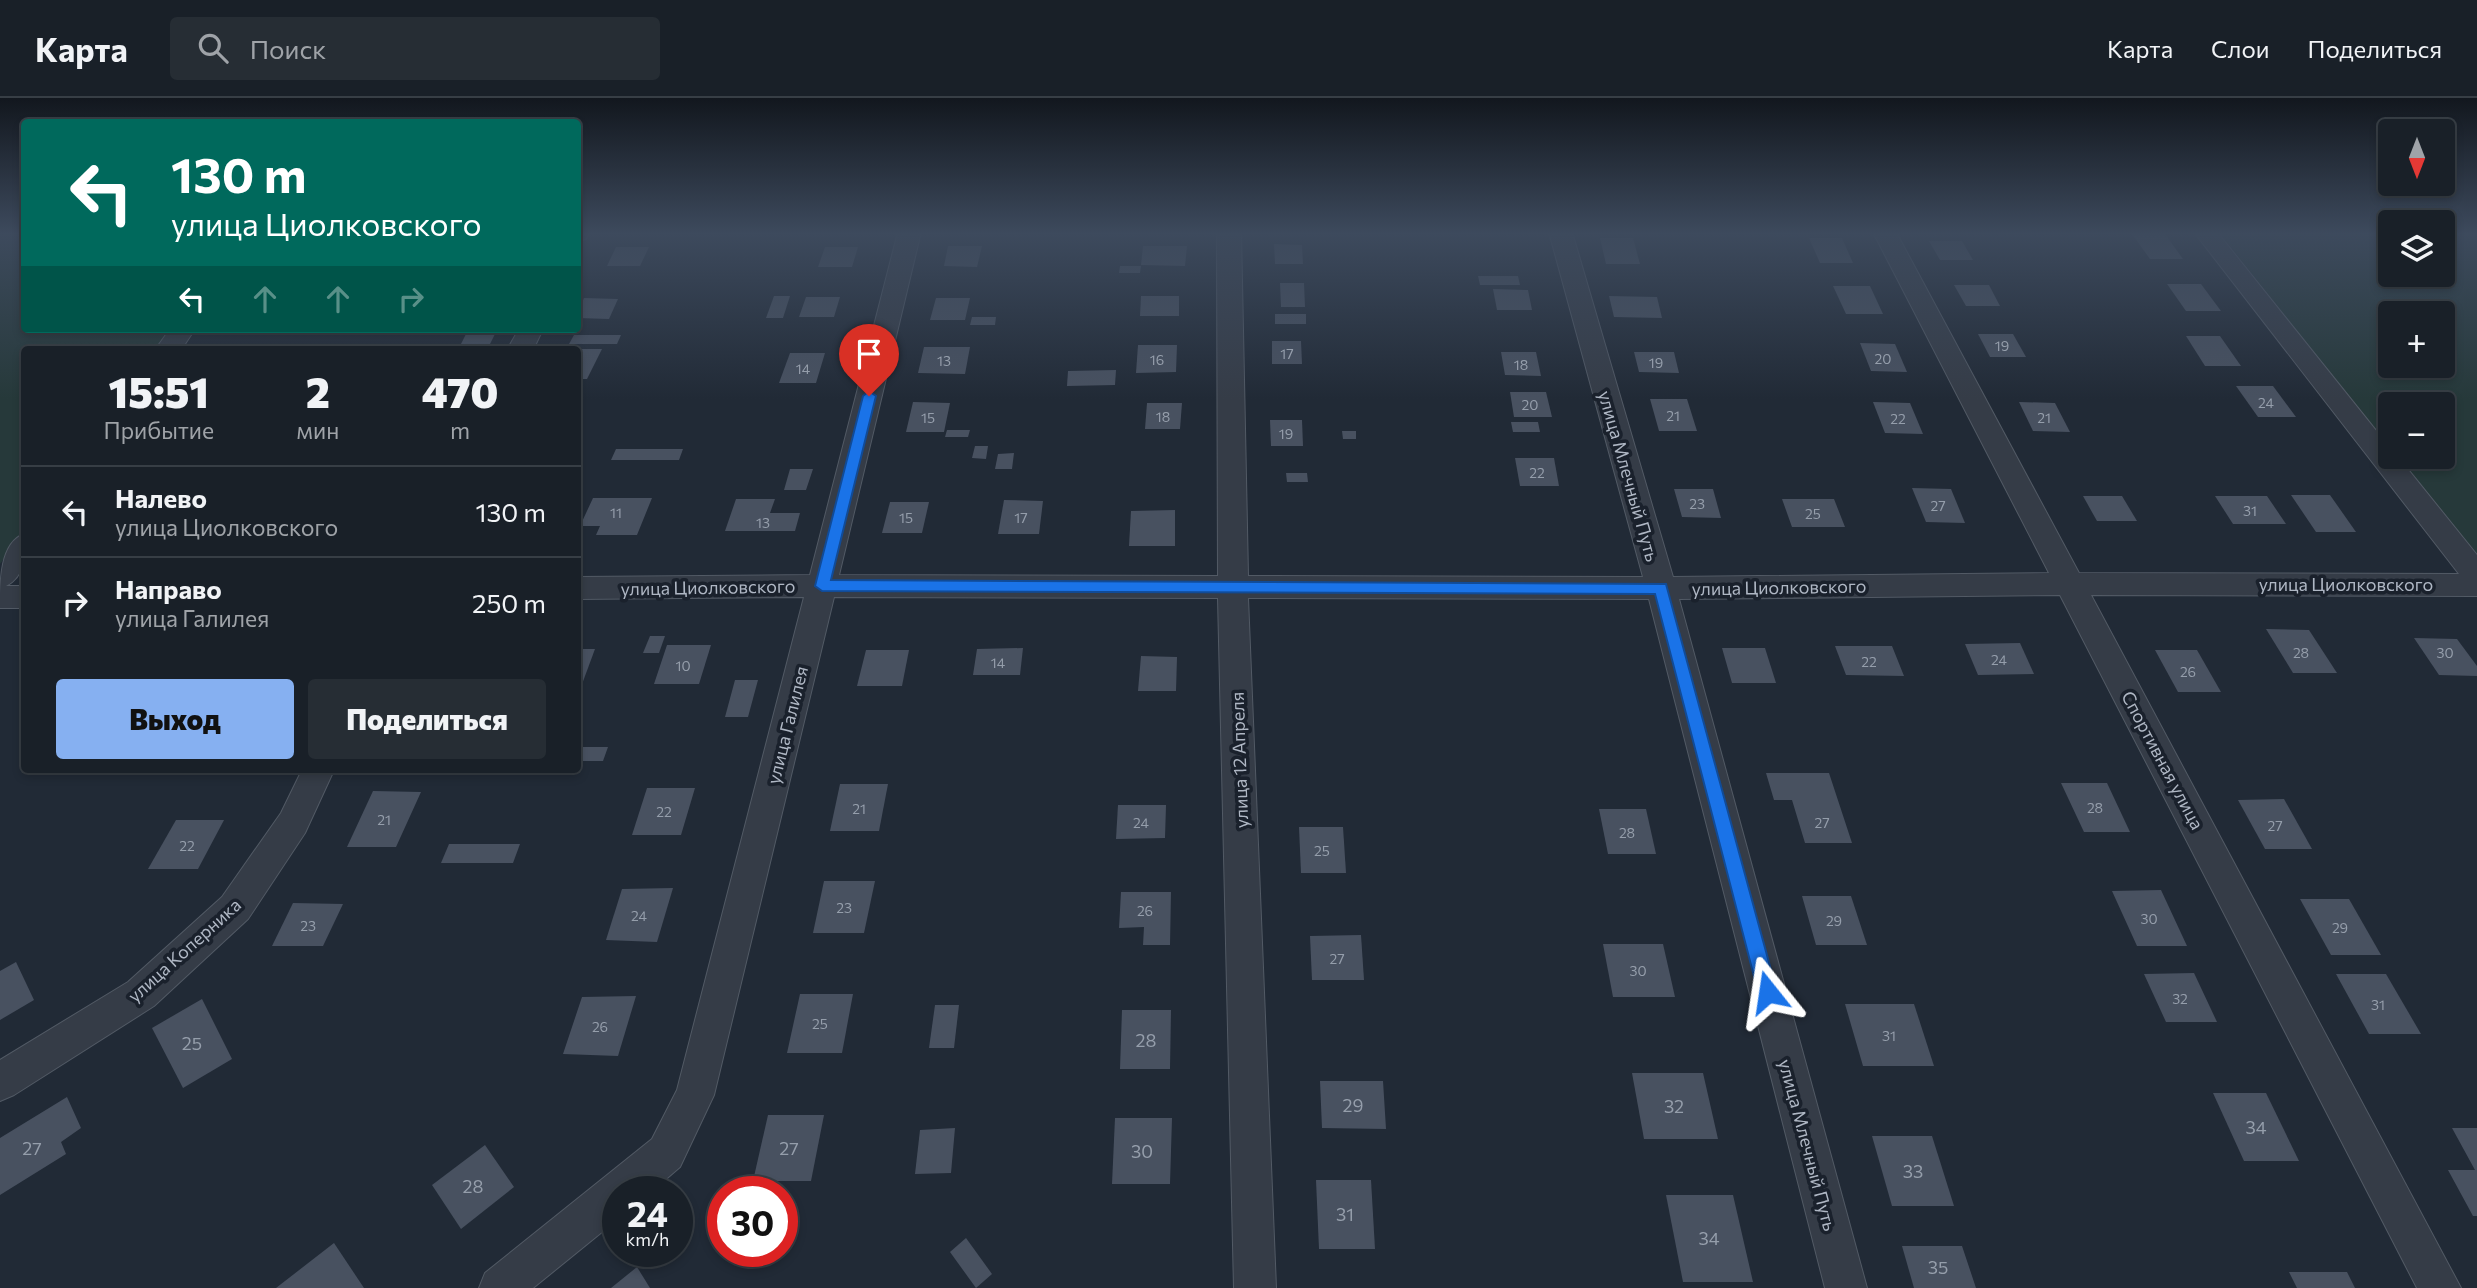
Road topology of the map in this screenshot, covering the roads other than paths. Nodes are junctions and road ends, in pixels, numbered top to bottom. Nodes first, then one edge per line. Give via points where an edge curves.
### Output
1 (896, 288) edge
2 (1230, 288) edge
3 (1576, 288) edge
4 (1914, 288) edge
5 (2249, 288) edge
6 (21, 548) edge
7 (2477, 576) edge
8 (0, 577) edge
9 (2071, 584) junction
10 (2477, 585) edge
11 (822, 586) junction
12 (1233, 587) junction
13 (581, 588) edge
14 (1661, 588) junction
15 (0, 597) edge
16 (21, 597) edge
17 (317, 773) edge
18 (0, 1082) edge
19 (638, 1176) edge
20 (602, 1205) edge
21 (500, 1288) edge
22 (1255, 1288) edge
23 (1846, 1288) edge
24 (2440, 1288) edge

1 - 11 street, улица Галилея
2 - 12 street, улица 12 Апреля
3 - 14 street, улица Млечный Путь
4 - 9 street, Спортивная улица
5 - 7 street
6 - 8 street
9 - 10 street, улица Циолковского
9 - 14 street, улица Циолковского
9 - 24 street, Спортивная улица
11 - 12 street, улица Циолковского
11 - 13 street, улица Циолковского
11 - 19 street, улица Галилея via 695,1095 666,1153
12 - 14 street, улица Циолковского
12 - 22 street, улица 12 Апреля
14 - 23 street, улица Млечный Путь
15 - 16 street
17 - 18 street, улица Коперника via 293,822 235,908 141,994
20 - 21 street, улица Галилея

